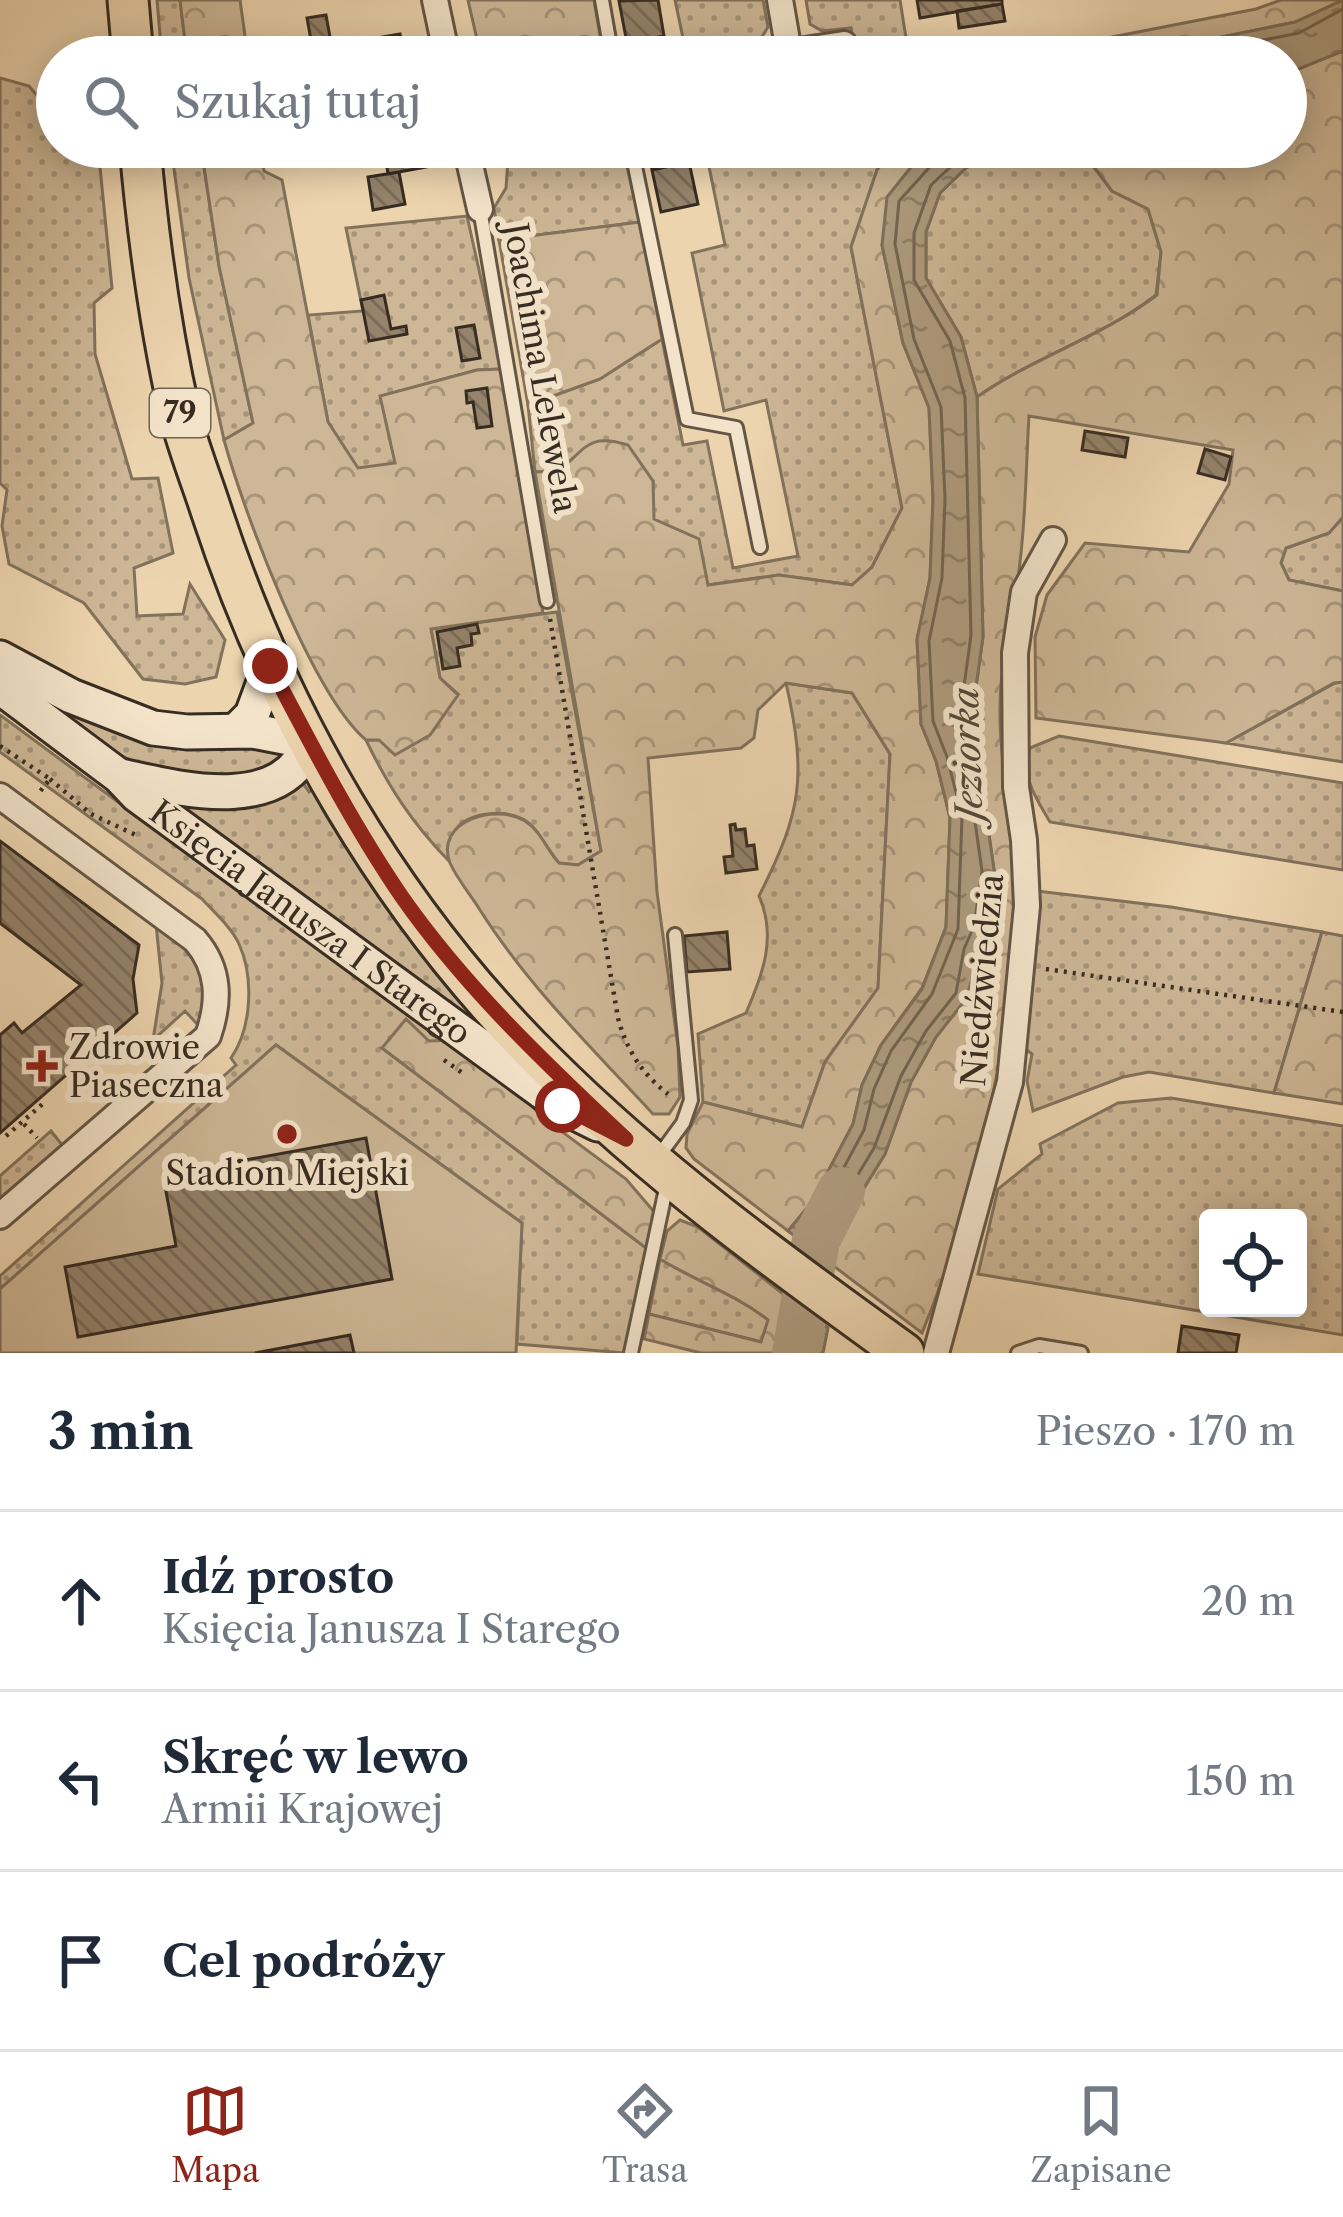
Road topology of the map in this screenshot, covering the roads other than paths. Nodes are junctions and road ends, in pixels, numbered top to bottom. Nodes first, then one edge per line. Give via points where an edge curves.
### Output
1 (128, 0) edge
2 (435, 0) edge
3 (602, 0) edge
4 (780, 0) edge
5 (131, 36) edge
6 (443, 36) edge
7 (608, 36) edge
8 (786, 36) edge
9 (142, 168) edge
10 (471, 168) edge
11 (635, 168) edge
12 (480, 209) joint
13 (1053, 540) dead end
14 (760, 548) dead end
15 (547, 601) road end
16 (0, 658) edge
17 (270, 666) junction
18 (0, 687) edge
19 (238, 729) junction
20 (310, 742) junction
21 (119, 776) junction
22 (0, 796) edge
23 (675, 935) dead end
24 (649, 1159) junction
25 (0, 1216) edge
26 (903, 1352) edge
27 (631, 1353) edge
28 (936, 1353) edge
29 (1018, 1353) edge
30 (1081, 1353) edge

1 - 5 main road
2 - 6 street
3 - 7 lane
4 - 8 street
9 - 17 main road, 79 via 181,418
10 - 12 street, Joachima Lelewela
11 - 14 lane via 687,419 736,428
12 - 15 lane, Joachima Lelewela
13 - 28 street, Niedźwiedzia via 1024,592 1015,653 1027,906 1010,1082
16 - 19 street via 153,728
17 - 19 street
17 - 20 main road, 79
18 - 21 street, Księcia Janusza I Starego
19 - 20 street
20 - 21 street, Księcia Janusza I Starego via 290,773 247,789 204,791
20 - 24 main road, 79 via 428,930 544,1062
21 - 24 street, Księcia Janusza I Starego via 543,1092
22 - 25 street via 181,927 210,961 218,999 208,1036
23 - 24 lane via 691,1100 675,1137
24 - 26 main road, 79
24 - 27 lane
29 - 30 lane via 1039,1346

